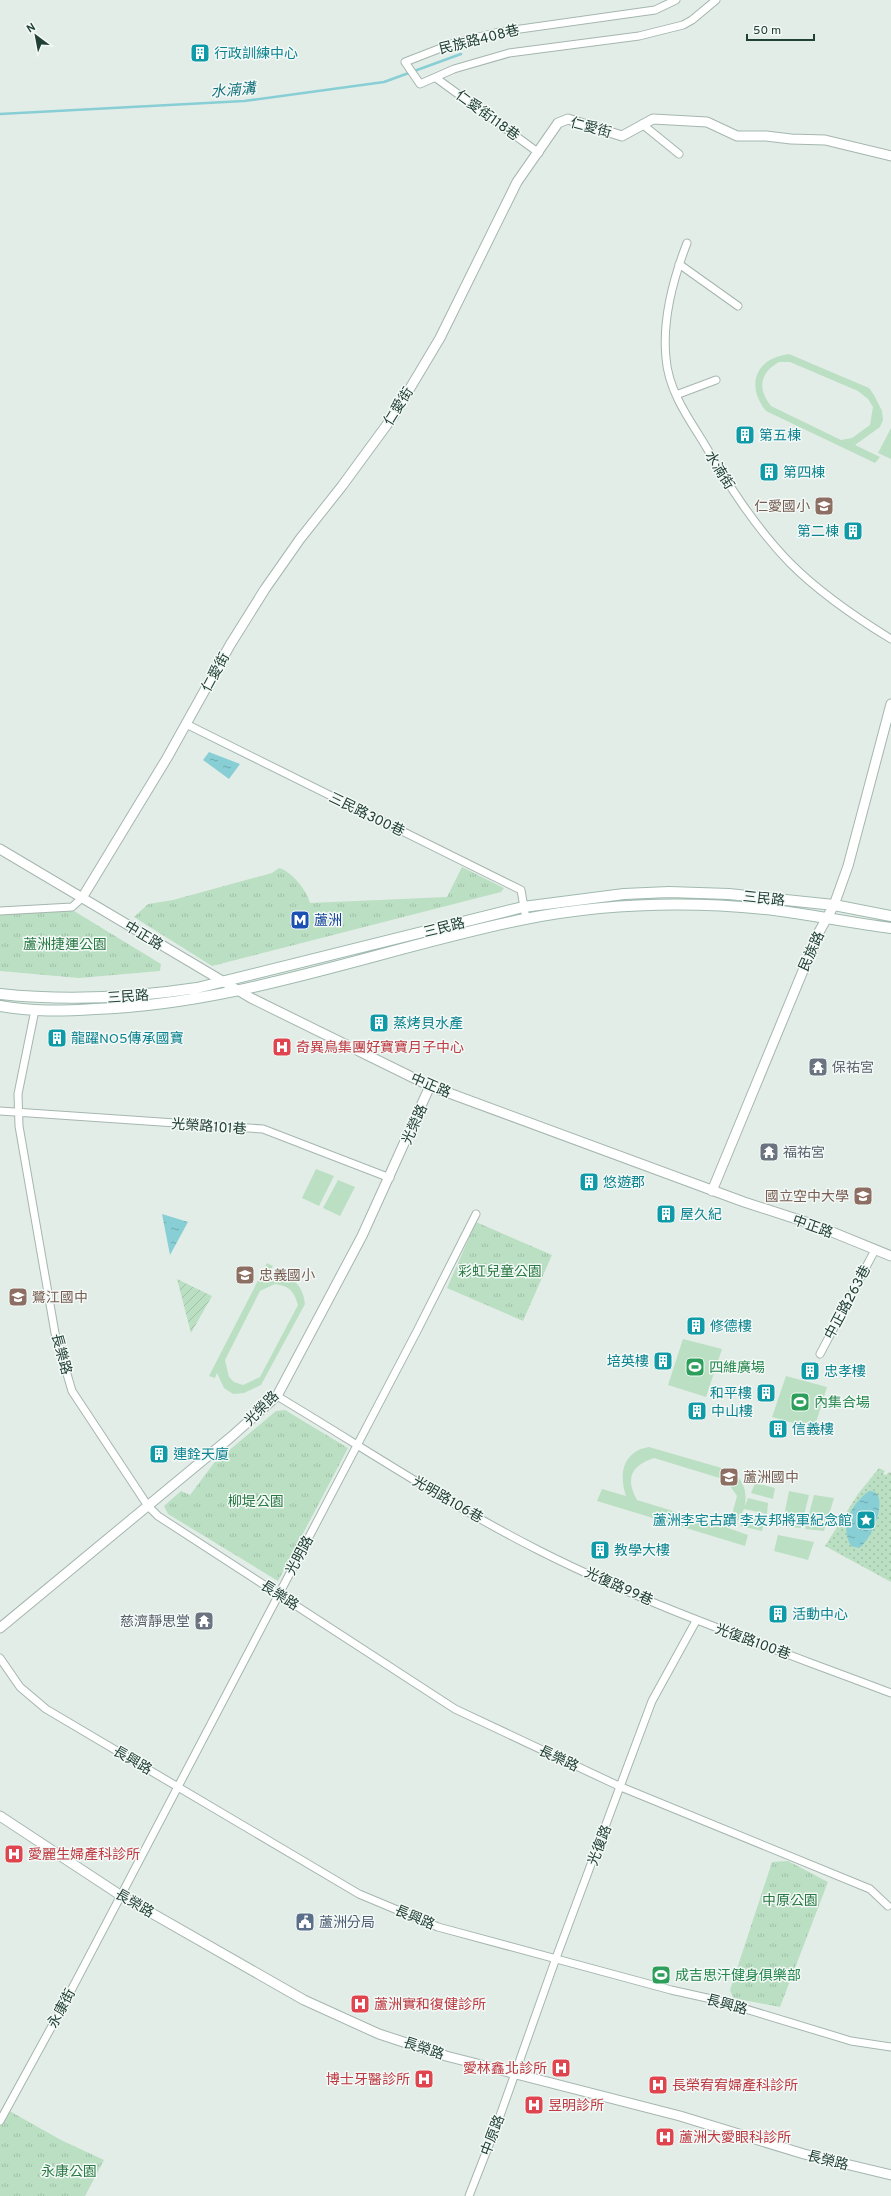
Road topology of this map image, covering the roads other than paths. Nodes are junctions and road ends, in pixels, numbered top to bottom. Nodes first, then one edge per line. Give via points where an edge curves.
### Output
1 (676, 0) edge
2 (716, 0) edge
3 (436, 78) junction
4 (642, 124) junction
5 (539, 153) junction
6 (679, 154) dead end
7 (891, 156) edge
8 (687, 243) dead end
9 (679, 264) junction
10 (738, 306) dead end
11 (716, 380) dead end
12 (676, 395) junction
13 (891, 640) edge
14 (891, 704) edge
15 (186, 724) junction
16 (0, 849) edge
17 (82, 898) junction
18 (834, 905) junction
19 (523, 907) junction
20 (0, 911) edge
21 (891, 916) edge
22 (526, 919) junction
23 (826, 919) junction
24 (891, 928) edge
25 (224, 982) junction
26 (236, 990) junction
27 (0, 994) edge
28 (0, 1006) edge
29 (35, 1010) junction
30 (430, 1086) junction
31 (0, 1111) edge
32 (19, 1112) junction
33 (390, 1178) junction
34 (712, 1191) junction
35 (476, 1214) dead end
36 (875, 1250) junction
37 (891, 1256) edge
38 (820, 1354) dead end
39 (277, 1396) junction
40 (357, 1444) junction
41 (148, 1506) junction
42 (541, 1551) joint
43 (278, 1594) junction
44 (696, 1621) junction
45 (0, 1628) edge
46 (0, 1658) edge
47 (891, 1693) edge
48 (177, 1786) junction
49 (621, 1787) junction
50 (0, 1816) edge
51 (120, 1895) junction
52 (888, 1906) dead end
53 (556, 1958) junction
54 (891, 2047) edge
55 (513, 2074) junction
56 (0, 2121) edge
57 (891, 2175) edge
58 (468, 2196) edge

1 - 3 street, 民族路408巷 via 655,10 499,32 454,43 405,62 420,84
2 - 3 street, 民族路408巷 via 683,25 639,36 509,53 454,69
3 - 5 street, 仁愛街118巷
4 - 5 street, 仁愛街 via 622,136 568,119 563,120 558,123
4 - 6 street
4 - 7 street, 仁愛街 via 653,119 707,122 737,136 825,140
5 - 15 street, 仁愛街 via 517,182 440,338 394,415 265,589
8 - 9 street, 水湳街
9 - 10 street
9 - 12 street, 水湳街 via 667,311 666,359
11 - 12 street
12 - 13 street, 水湳街 via 727,483 772,543 791,564 821,589 857,618
14 - 18 street, 民族路 via 848,866
15 - 17 street, 仁愛街
15 - 19 street, 三民路300巷 via 521,890
16 - 17 street, 中正路
17 - 20 street via 72,906
17 - 25 street, 中正路
18 - 19 main road, 三民路 via 730,894 669,892 624,894
18 - 21 main road, 三民路
18 - 23 street, 民族路
19 - 22 street, 三民路300巷
19 - 25 main road, 三民路
22 - 23 main road, 三民路 via 608,908 691,905 775,910
22 - 26 main road, 三民路
23 - 24 main road, 三民路
23 - 34 street, 民族路
25 - 26 street, 中正路
25 - 27 main road, 三民路 via 120,997 73,999
26 - 29 main road, 三民路 via 137,1008
26 - 30 street, 中正路
28 - 29 main road, 三民路
29 - 32 street, 長樂路 via 18,1094
30 - 33 street, 光榮路
30 - 34 street, 中正路
31 - 32 street, 光榮路101巷
32 - 33 street, 光榮路101巷 via 263,1130
32 - 41 street, 長樂路 via 19,1126 56,1333 72,1391
33 - 39 street, 光榮路
34 - 36 street, 中正路 via 815,1225
35 - 40 street, 光明路
36 - 37 street, 中正路
36 - 38 street, 中正路263巷
39 - 40 street, 光明路106巷
39 - 41 street, 光榮路
40 - 42 street, 光明路106巷 via 453,1504
40 - 43 street, 光明路
41 - 43 street, 長樂路 via 158,1516
41 - 45 street, 光榮路
42 - 44 street, 光復路99巷
43 - 48 street, 光明路
43 - 49 street, 長樂路 via 455,1709
44 - 47 street, 光復路100巷
44 - 49 street, 光復路 via 652,1701
46 - 48 street, 長興路 via 20,1687 46,1709
48 - 51 street, 光明路
48 - 53 street, 長興路 via 359,1894 438,1927
49 - 52 street, 長樂路 via 870,1889
49 - 53 street, 光復路
50 - 51 street, 長榮路
51 - 55 street, 長榮路 via 304,2000 379,2034
51 - 56 street, 永康街
53 - 54 street, 長興路 via 658,1987 716,2000 851,2040
53 - 55 street, 光復路
55 - 57 street, 長榮路 via 680,2116 804,2154
55 - 58 street, 中原路 via 496,2127

